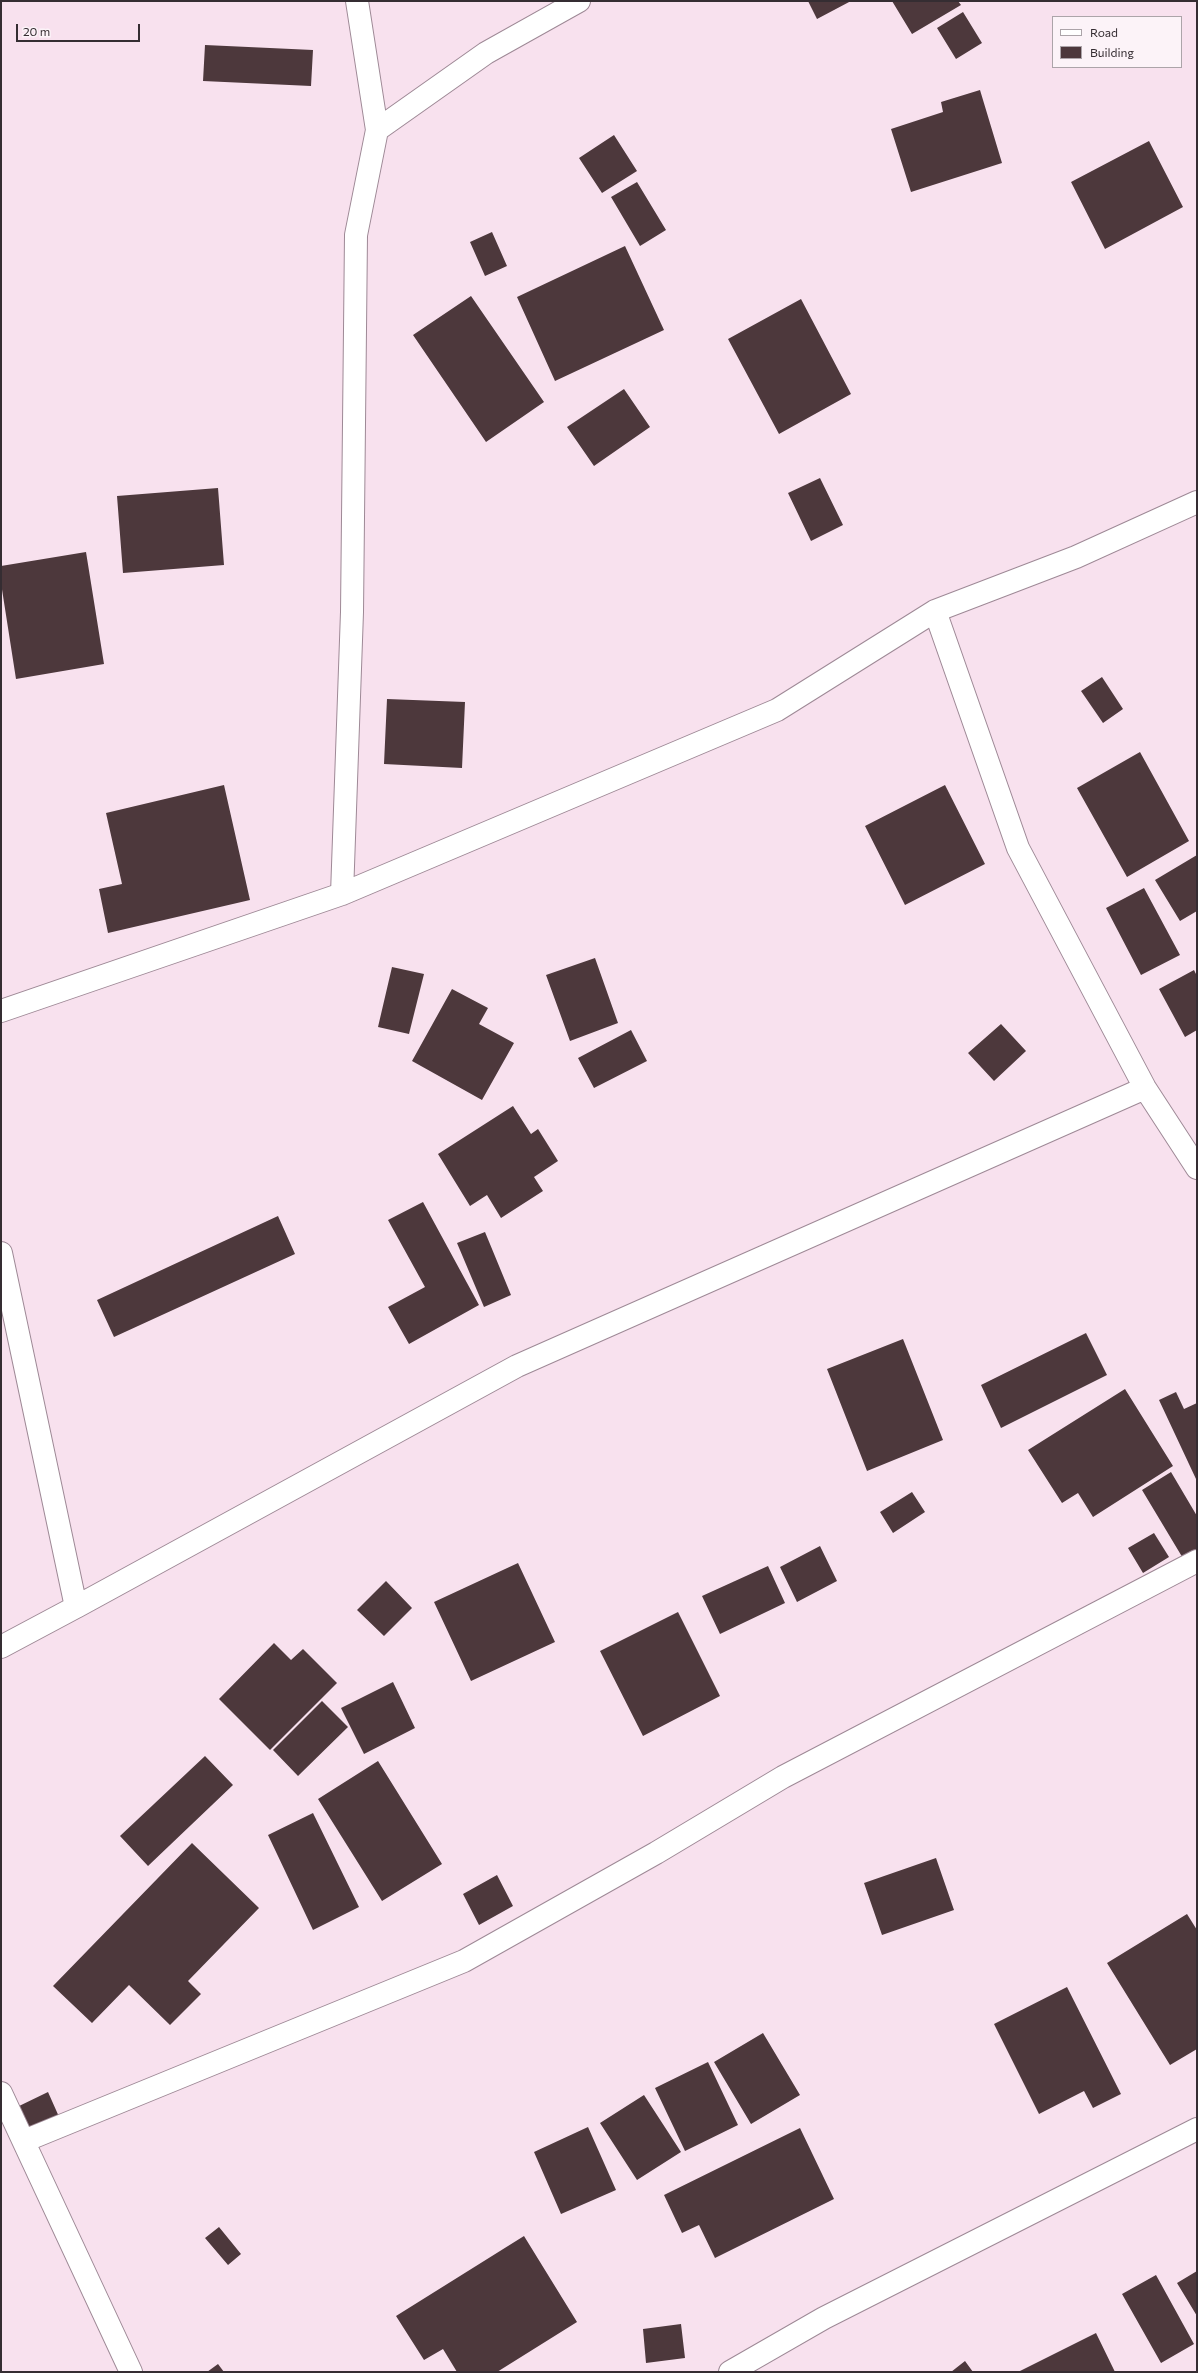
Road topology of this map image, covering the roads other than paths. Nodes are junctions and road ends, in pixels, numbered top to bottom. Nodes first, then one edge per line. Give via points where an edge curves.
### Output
1 (357, 1) edge
2 (579, 1) edge
3 (377, 130) junction
4 (1197, 502) edge
5 (936, 611) junction
6 (342, 894) junction
7 (1, 1011) edge
8 (1145, 1088) junction
9 (1197, 1168) edge
10 (1, 1253) edge
11 (1197, 1561) edge
12 (76, 1607) junction
13 (1, 1647) edge
14 (1, 2093) edge
15 (1197, 2130) edge
16 (24, 2141) junction
17 (131, 2372) edge
18 (730, 2372) edge

1 - 3 street
2 - 3 street via 486,53
3 - 6 street via 356,236 352,612
4 - 5 street via 1076,557
5 - 6 street via 777,710
5 - 8 street via 1018,848
6 - 7 street
8 - 9 street
8 - 12 street via 518,1366
10 - 12 street
11 - 16 street via 783,1777 656,1853 464,1961
12 - 13 street
14 - 16 street
15 - 18 street via 824,2318
16 - 17 street

